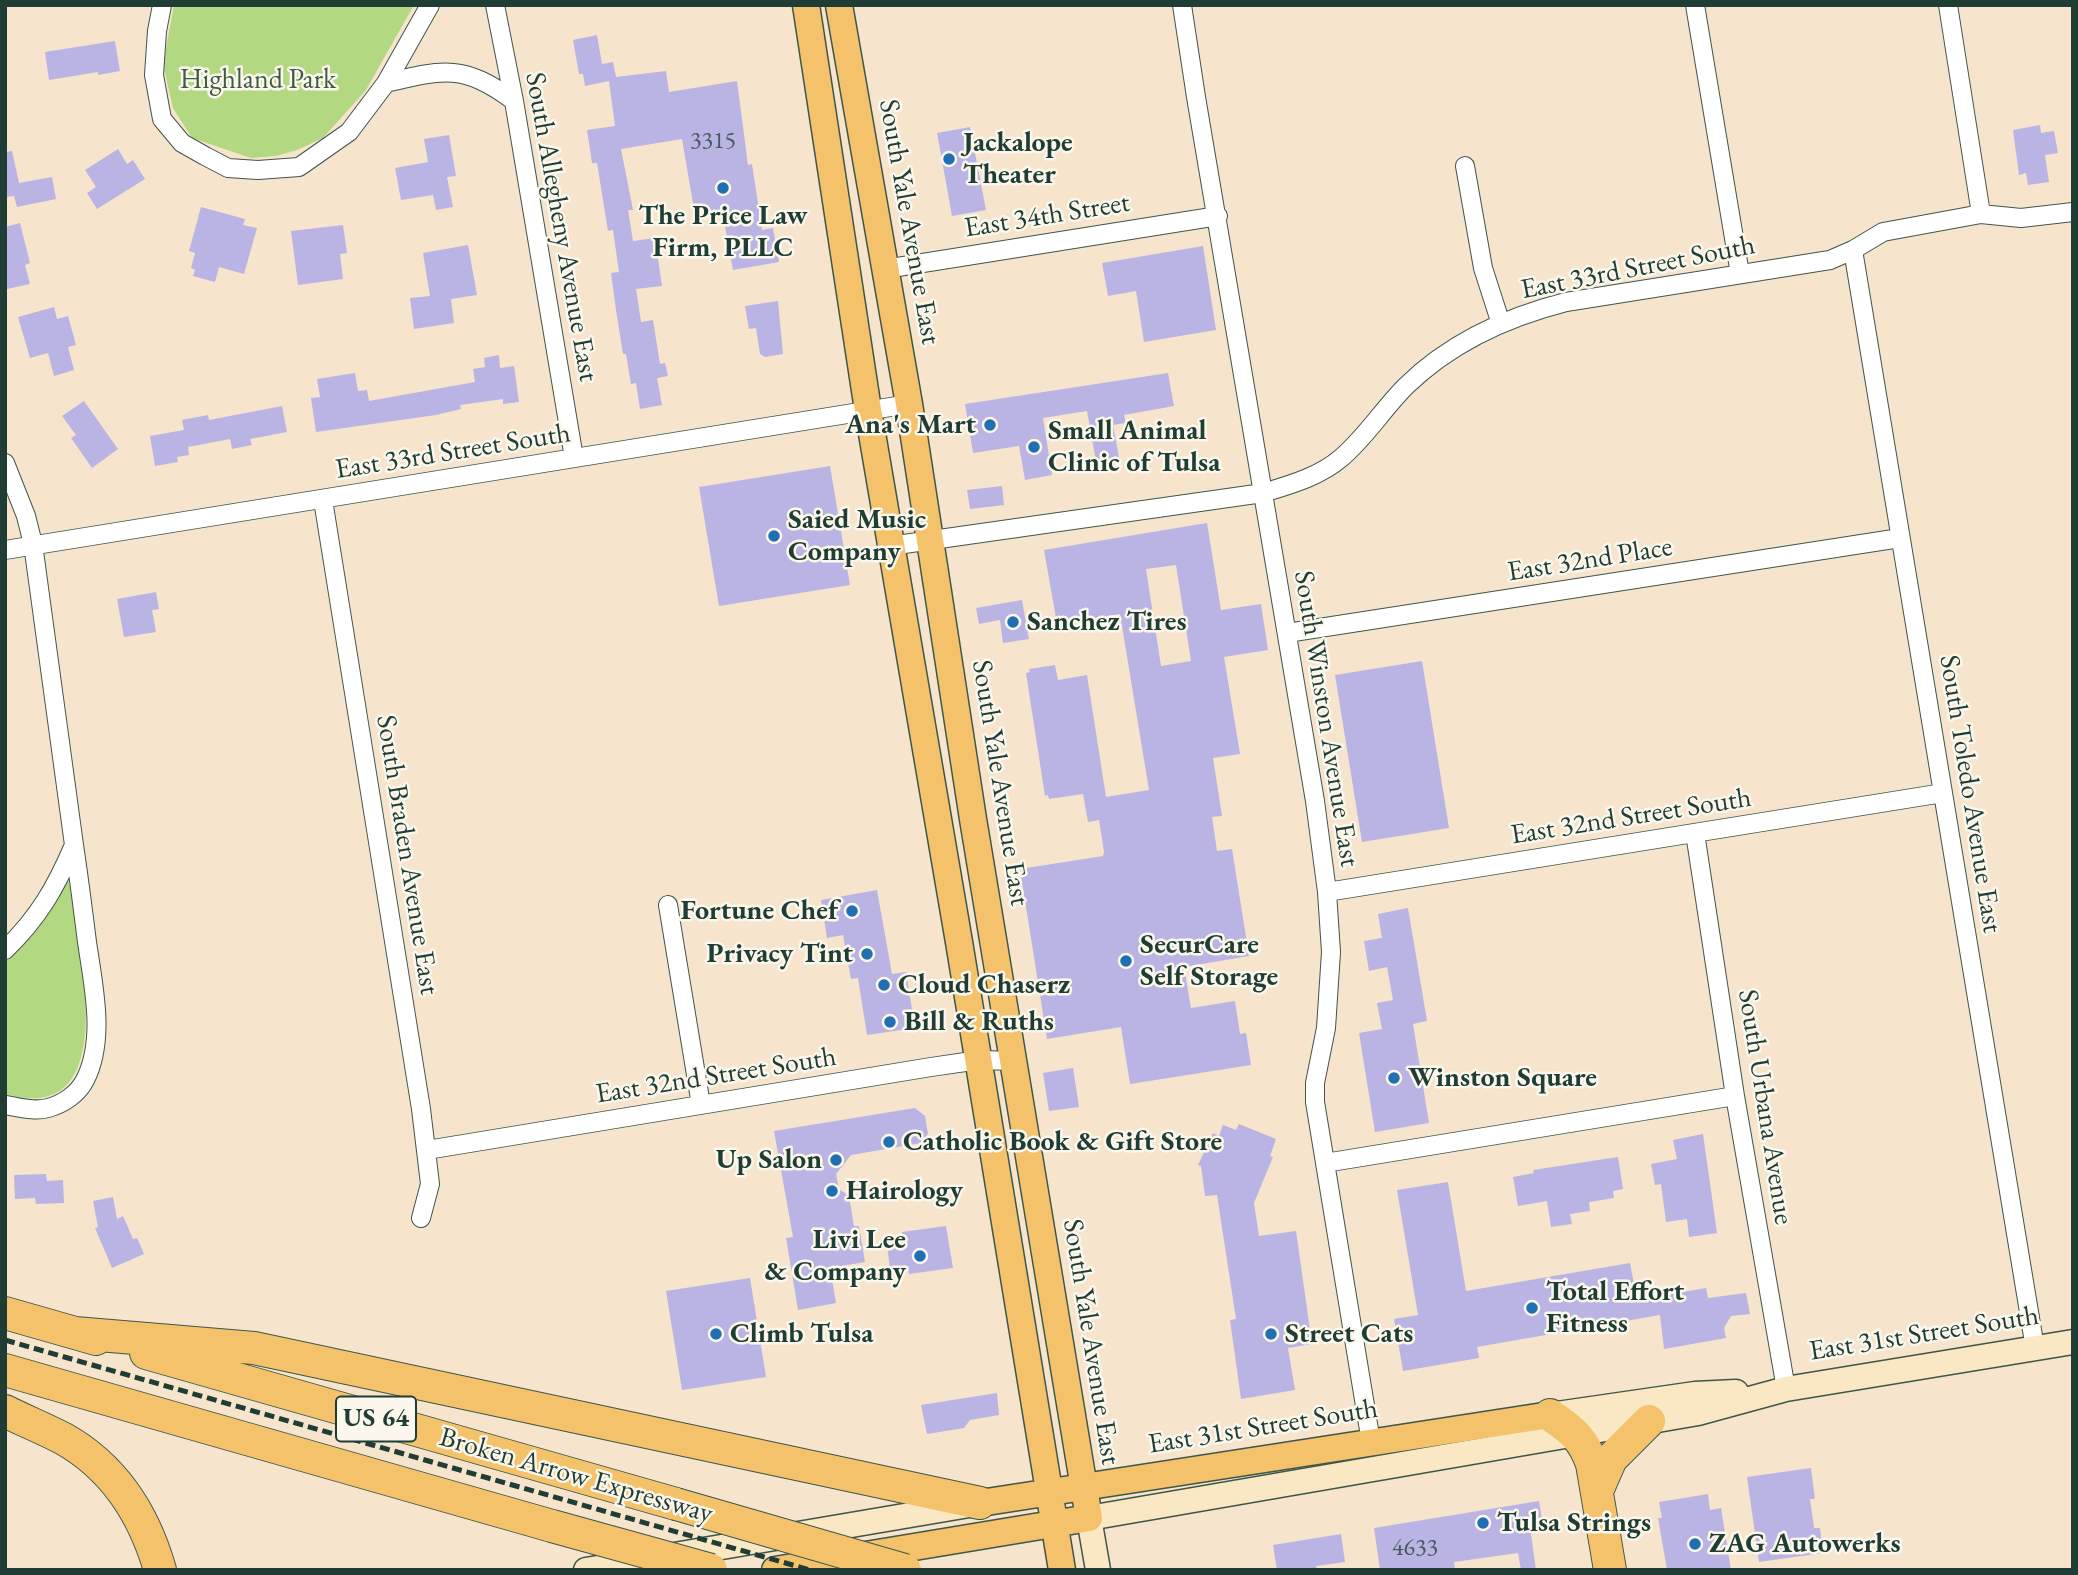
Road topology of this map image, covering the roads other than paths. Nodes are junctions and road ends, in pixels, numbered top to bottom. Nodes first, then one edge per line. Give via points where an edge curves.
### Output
1 (162, 5) edge
2 (430, 5) edge
3 (495, 5) edge
4 (806, 5) edge
5 (839, 5) edge
6 (1182, 5) edge
7 (1695, 5) edge
8 (1948, 5) edge
9 (386, 83) junction
10 (514, 101) junction
11 (1465, 166) dead end
12 (2073, 212) edge
13 (1981, 214) junction
14 (1217, 216) junction
15 (841, 236) junction
16 (1853, 250) junction
17 (885, 268) junction
18 (1740, 274) junction
19 (1501, 324) junction
20 (909, 404) junction
21 (867, 410) junction
22 (574, 458) junction
23 (5, 463) edge
24 (1263, 494) junction
25 (323, 500) junction
26 (1900, 538) junction
27 (931, 540) junction
28 (33, 544) junction
29 (890, 546) junction
30 (5, 550) edge
31 (1287, 634) junction
32 (1943, 793) junction
33 (1695, 833) junction
34 (74, 845) junction
35 (1327, 892) junction
36 (668, 905) dead end
37 (5, 950) edge
38 (979, 1060) junction
39 (1014, 1060) junction
40 (1735, 1096) junction
41 (5, 1105) edge
42 (701, 1105) junction
43 (427, 1150) junction
44 (1325, 1163) junction
45 (421, 1218) dead end
46 (5, 1313) edge
47 (75, 1333) junction
48 (2073, 1342) edge
49 (2035, 1348) junction
50 (5, 1370) edge
51 (1786, 1389) junction
52 (5, 1411) edge
53 (1550, 1415) junction
54 (1649, 1422) junction
55 (1576, 1433) junction
56 (1371, 1442) junction
57 (1082, 1486) junction
58 (1598, 1491) junction
59 (1049, 1492) junction
60 (980, 1503) junction
61 (1089, 1518) junction
62 (1055, 1524) junction
63 (160, 1570) edge
64 (586, 1570) edge
65 (710, 1570) edge
66 (775, 1570) edge
67 (905, 1570) edge
68 (1062, 1570) edge
69 (1098, 1570) edge
70 (1610, 1570) edge

1 - 9 street via 154,75 162,119 182,143 228,168 299,167 349,132
2 - 9 street
3 - 10 street, South Allegheny Avenue East
4 - 15 main road
5 - 17 main road, South Yale Avenue East
6 - 14 street, South Winston Avenue East
7 - 18 street
8 - 13 street
9 - 10 street via 425,74 473,75
10 - 22 street, South Allegheny Avenue East
11 - 19 street via 1483,268
12 - 13 street, East 33rd Street South via 2021,218
13 - 16 street, East 33rd Street South via 1883,232
14 - 17 street, East 34th Street
14 - 24 street, South Winston Avenue East
15 - 17 main road
15 - 21 main road
16 - 18 street, East 33rd Street South via 1830,260
16 - 26 street, South Toledo Avenue East
17 - 20 main road, South Yale Avenue East
18 - 19 street, East 33rd Street South via 1566,302
19 - 24 street, East 33rd Street South via 1463,343 1417,376 1341,458 1302,480
20 - 21 street, East 33rd Street South
20 - 27 main road, South Yale Avenue East
21 - 22 street, East 33rd Street South
21 - 29 main road
22 - 25 street, East 33rd Street South
23 - 28 street
24 - 27 street, East 33rd Street South
24 - 31 street, South Winston Avenue East
25 - 28 street, East 33rd Street South
25 - 43 street, South Braden Avenue East
26 - 31 street, East 32nd Place
26 - 32 street, South Toledo Avenue East
27 - 29 street, East 33rd Street South
27 - 39 main road, South Yale Avenue East
28 - 30 street, East 33rd Street South
28 - 34 street
29 - 38 main road
31 - 35 street, South Winston Avenue East
32 - 33 street, East 32nd Street South
32 - 49 street, South Toledo Avenue East
33 - 35 street, East 32nd Street South
33 - 40 street, South Urbana Avenue
34 - 37 street via 56,887
34 - 41 street via 96,1004 92,1063 85,1081 59,1104 33,1110
35 - 44 street, South Winston Avenue East via 1330,988 1315,1083
36 - 42 street
38 - 39 street, East 32nd Street South
38 - 42 street, East 32nd Street South
38 - 59 main road
39 - 57 main road, South Yale Avenue East
40 - 44 street
40 - 51 street, South Urbana Avenue
42 - 43 street, East 32nd Street South
43 - 45 street, South Braden Avenue East via 430,1184
44 - 56 street, South Winston Avenue East
46 - 47 highway, Broken Arrow Expressway / US 64
47 - 60 highway via 254,1348
47 - 67 highway, Broken Arrow Expressway / US 64, bridge
48 - 49 main road, East 31st Street South
49 - 51 main road, East 31st Street South
50 - 65 highway, Broken Arrow Expressway / US 64, bridge
51 - 53 main road, East 31st Street South via 1695,1394
51 - 54 main road, East 31st Street South
52 - 63 highway via 65,1440 113,1479 144,1524
53 - 55 highway
53 - 56 main road, East 31st Street South
54 - 55 main road, East 31st Street South
54 - 58 highway via 1611,1459
55 - 58 highway via 1587,1449
55 - 61 main road, East 31st Street South
56 - 57 main road, East 31st Street South
57 - 59 main road, East 31st Street South
57 - 61 main road, South Yale Avenue East
58 - 70 highway
59 - 60 main road, East 31st Street South
59 - 62 main road
60 - 64 main road, East 31st Street South
61 - 62 main road, East 31st Street South
61 - 69 main road, South Yale Avenue East
62 - 66 main road, East 31st Street South
62 - 68 main road

